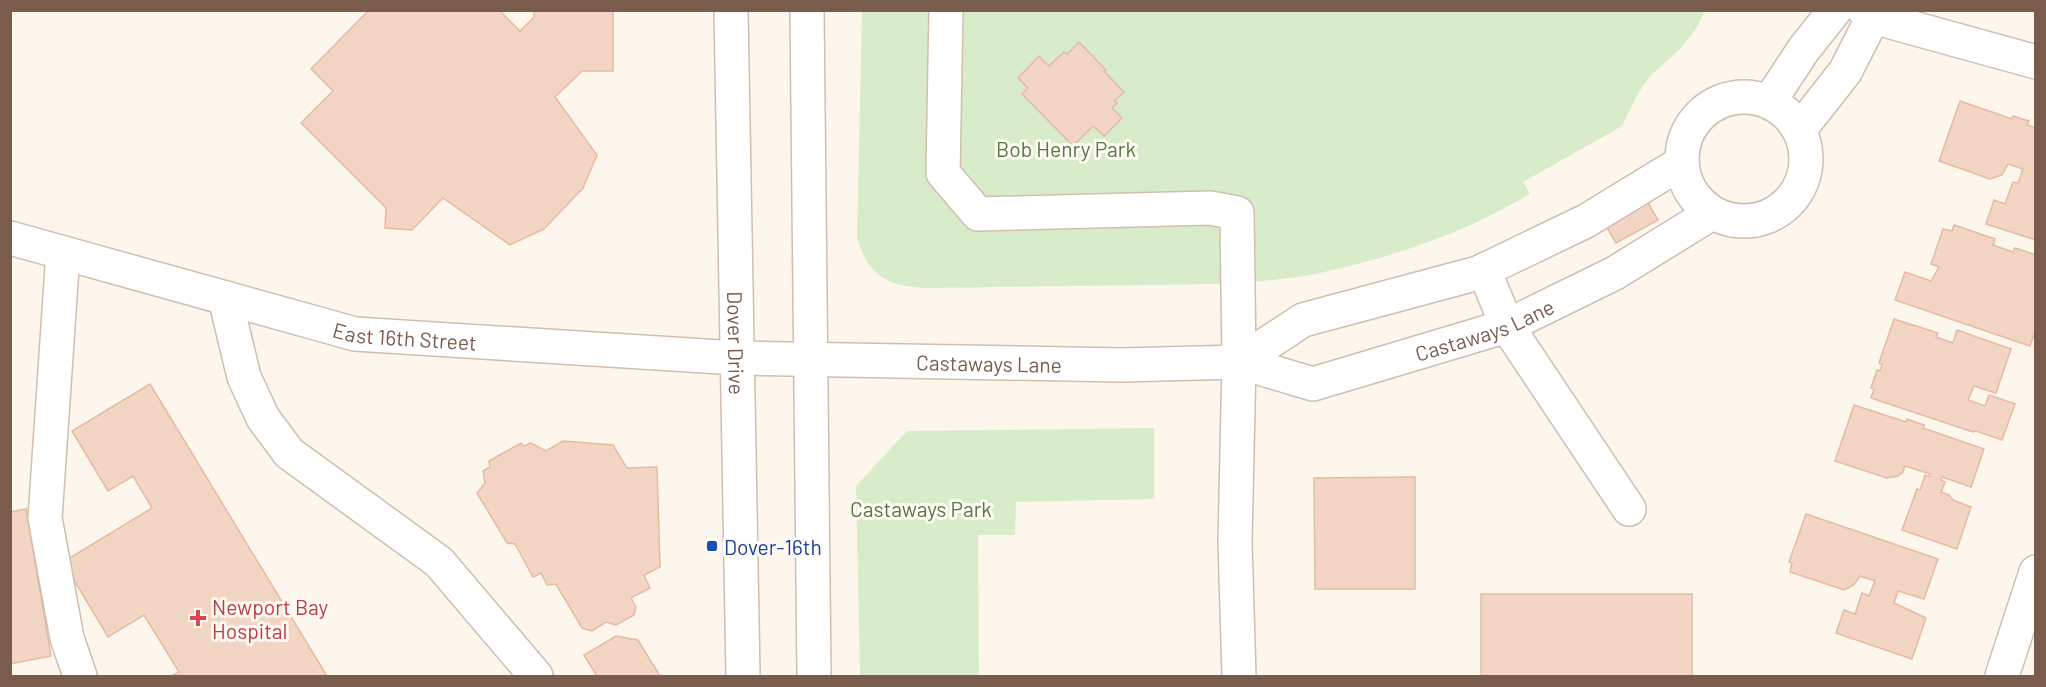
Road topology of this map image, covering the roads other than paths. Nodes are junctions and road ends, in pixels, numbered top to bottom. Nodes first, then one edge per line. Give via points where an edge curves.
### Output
1 (731, 10) edge
2 (807, 10) edge
3 (946, 10) edge
4 (1835, 10) edge
5 (1869, 14) edge
6 (2036, 62) edge
7 (1769, 102) junction
8 (1800, 129) junction
9 (1681, 163) junction
10 (1712, 213) junction
11 (10, 238) edge
12 (63, 253) junction
13 (1484, 270) junction
14 (225, 298) junction
15 (1507, 326) junction
16 (738, 358) junction
17 (810, 360) junction
18 (1239, 362) junction
19 (1629, 509) dead end
20 (2036, 572) edge
21 (80, 676) edge
22 (536, 676) edge
23 (742, 676) edge
24 (814, 676) edge
25 (1239, 676) edge
26 (2002, 676) edge

1 - 16 street, Dover Drive
2 - 17 street
3 - 18 street via 943,173 978,214 1210,208 1237,213
4 - 7 street
5 - 6 street
5 - 8 street via 1845,72
7 - 8 street
7 - 9 street via 1748,96 1727,99 1708,108 1693,123 1684,142
8 - 10 street via 1806,148 1806,169 1800,188 1788,205 1771,216 1750,221 1730,221
9 - 10 street via 1696,200
9 - 13 street via 1586,221
10 - 15 street, Castaways Lane via 1615,273
11 - 12 street, East 16th Street
12 - 14 street, East 16th Street
12 - 21 street via 45,518 67,638
13 - 15 street
13 - 18 street via 1303,320
14 - 16 street, East 16th Street via 355,334
14 - 22 street via 244,377 263,418 289,453 439,562
15 - 18 street, Castaways Lane via 1313,384
15 - 19 street
16 - 17 street, East 16th Street
16 - 23 street, Dover Drive
17 - 18 street, Castaways Lane via 1121,365
17 - 24 street
18 - 25 street via 1235,542
20 - 26 street

